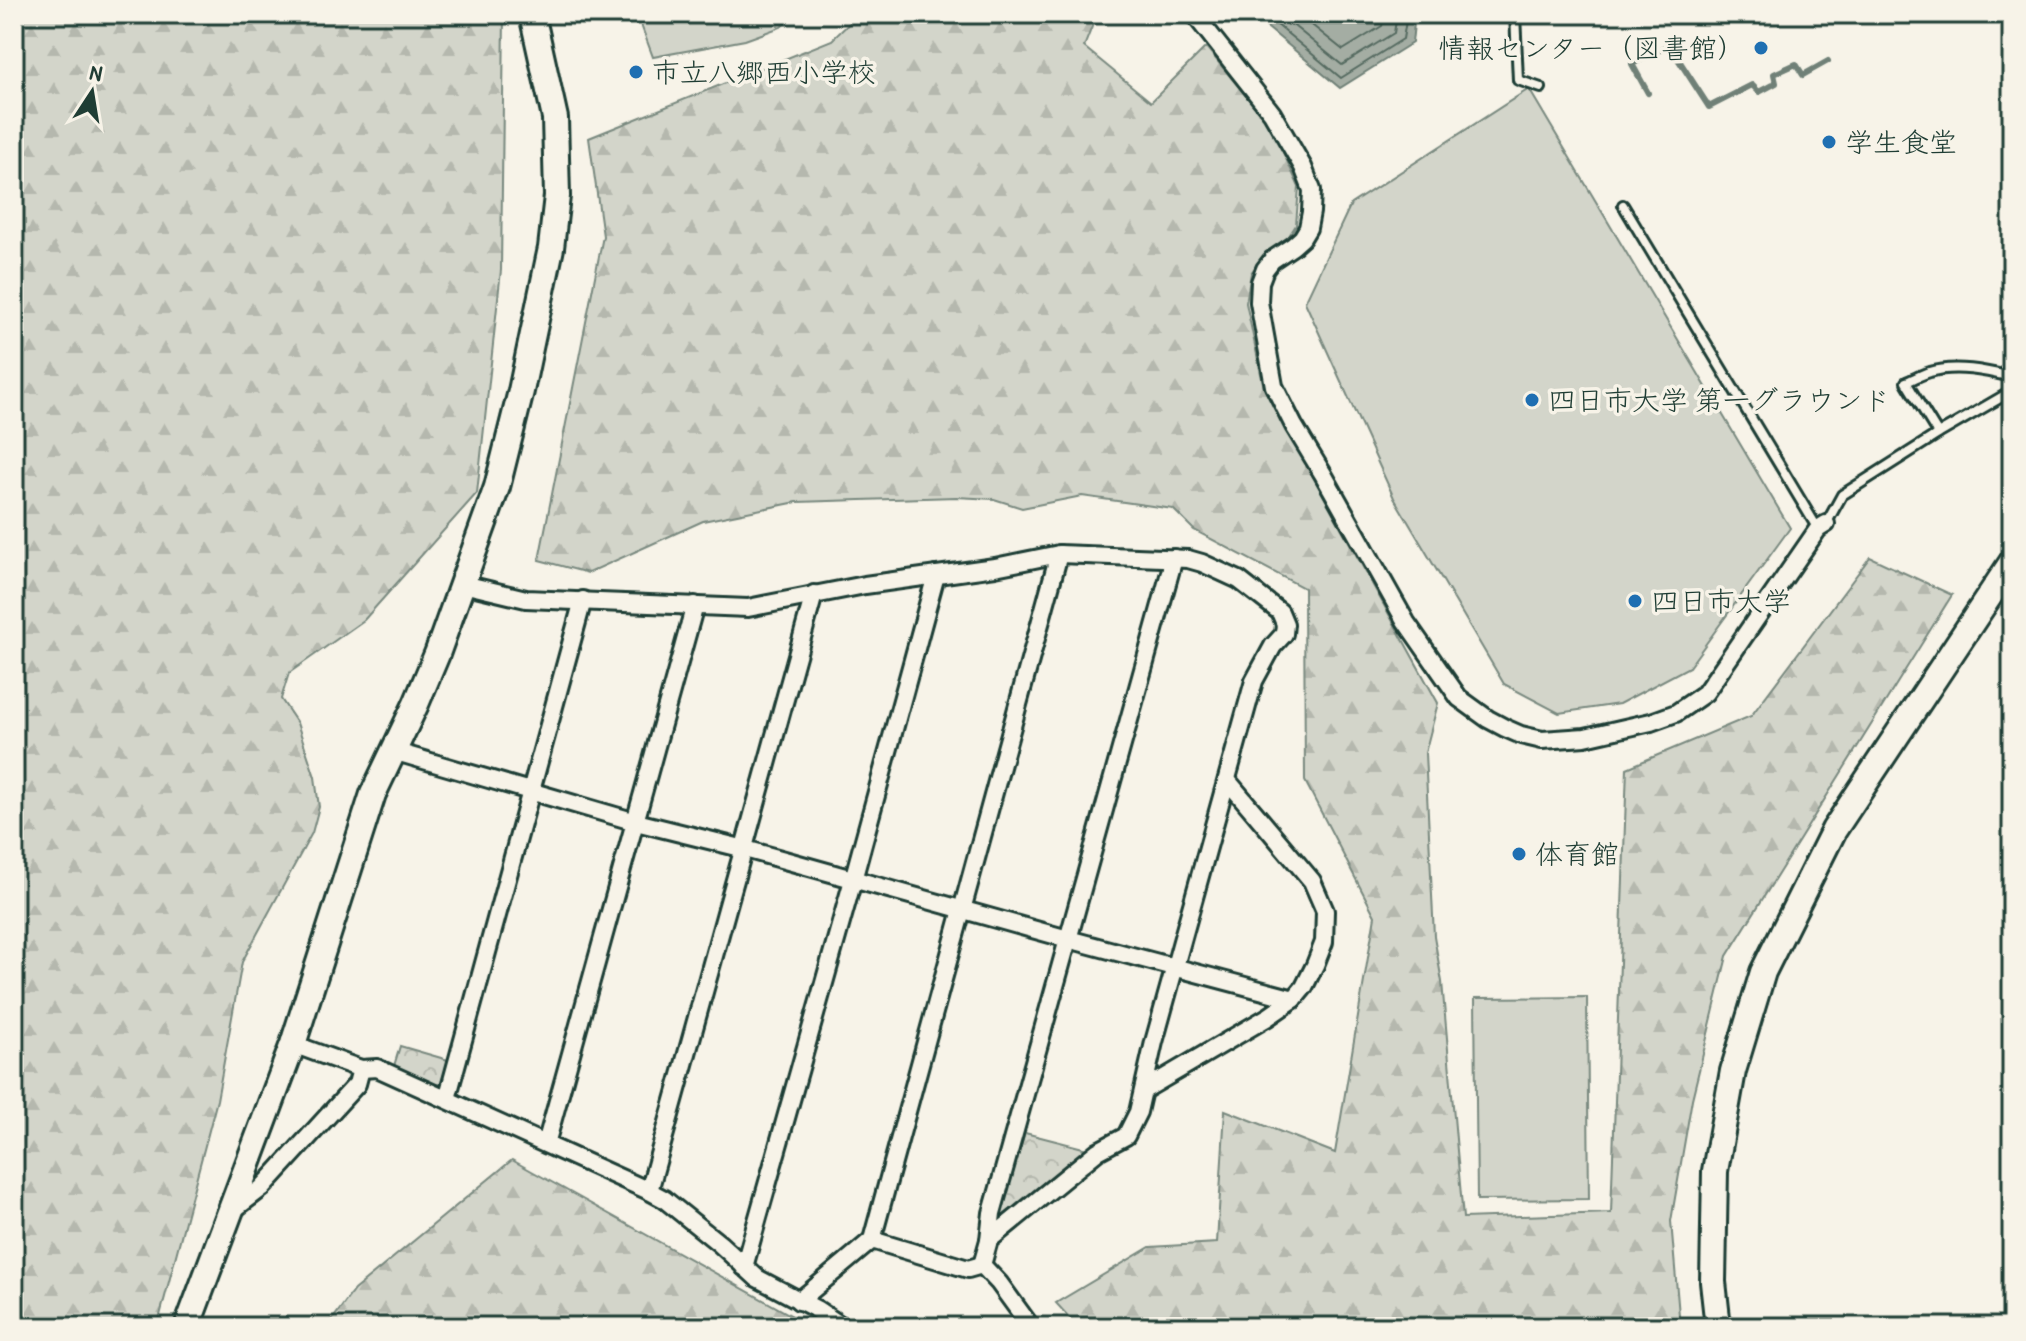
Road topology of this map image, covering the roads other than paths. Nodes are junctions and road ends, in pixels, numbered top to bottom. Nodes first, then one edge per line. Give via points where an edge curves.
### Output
1 (532, 14) edge
2 (1194, 14) edge
3 (1515, 14) edge
4 (1541, 88) dead end
5 (1623, 205) dead end
6 (2012, 377) edge
7 (2012, 391) edge
8 (1938, 434) junction
9 (1822, 526) junction
10 (1059, 554) junction
11 (1174, 558) junction
12 (2012, 562) edge
13 (936, 575) junction
14 (463, 584) junction
15 (814, 594) junction
16 (583, 600) junction
17 (695, 605) junction
18 (393, 751) junction
19 (1227, 780) junction
20 (530, 792) junction
21 (636, 822) junction
22 (745, 849) junction
23 (853, 880) junction
24 (962, 910) junction
25 (1068, 939) junction
26 (1175, 968) junction
27 (1294, 999) junction
28 (293, 1044) junction
29 (361, 1069) junction
30 (1144, 1090) junction
31 (447, 1099) junction
32 (546, 1144) junction
33 (649, 1191) junction
34 (232, 1211) junction
35 (872, 1240) junction
36 (989, 1240) junction
37 (982, 1265) junction
38 (744, 1267) junction
39 (799, 1301) junction
40 (187, 1327) edge
41 (843, 1327) edge
42 (1031, 1327) edge
43 (1718, 1327) edge

1 - 14 street via 555,118 554,229 497,487
2 - 9 street via 1272,113 1312,190 1308,228 1272,260 1260,282 1274,386 1394,601 1459,698 1505,728 1542,740 1585,737 1676,713 1705,693
3 - 4 lane via 1518,80
5 - 9 lane
6 - 8 lane via 1958,368 1931,371 1906,382
7 - 8 lane
8 - 9 lane via 1842,495
10 - 11 street
10 - 13 street
10 - 24 street
11 - 19 street via 1202,563 1239,580 1280,612 1285,624 1254,681
11 - 25 street
12 - 43 street via 1834,830 1763,972 1733,1071 1715,1171 1713,1282
13 - 15 street
13 - 23 street
14 - 16 street via 526,599
14 - 18 street
15 - 17 street via 748,608
15 - 22 street
16 - 17 street
16 - 20 street
17 - 21 street
18 - 20 street
18 - 28 street via 373,794
19 - 26 street
19 - 27 street via 1312,881 1325,911 1324,942
20 - 21 street
20 - 31 street
21 - 22 street
21 - 32 street
22 - 23 street
22 - 33 street
23 - 24 street
23 - 38 street
24 - 25 street
24 - 35 street
25 - 26 street
25 - 36 street
26 - 27 street
26 - 30 street
27 - 30 street
28 - 29 street
28 - 34 street
29 - 31 street via 377,1068
29 - 34 street via 357,1084 262,1188
30 - 36 street via 1126,1136 1098,1151
31 - 32 street
32 - 33 street
33 - 38 street
34 - 40 street
35 - 37 street via 968,1269
35 - 39 street
36 - 37 street
37 - 42 street
38 - 39 street
39 - 41 street

